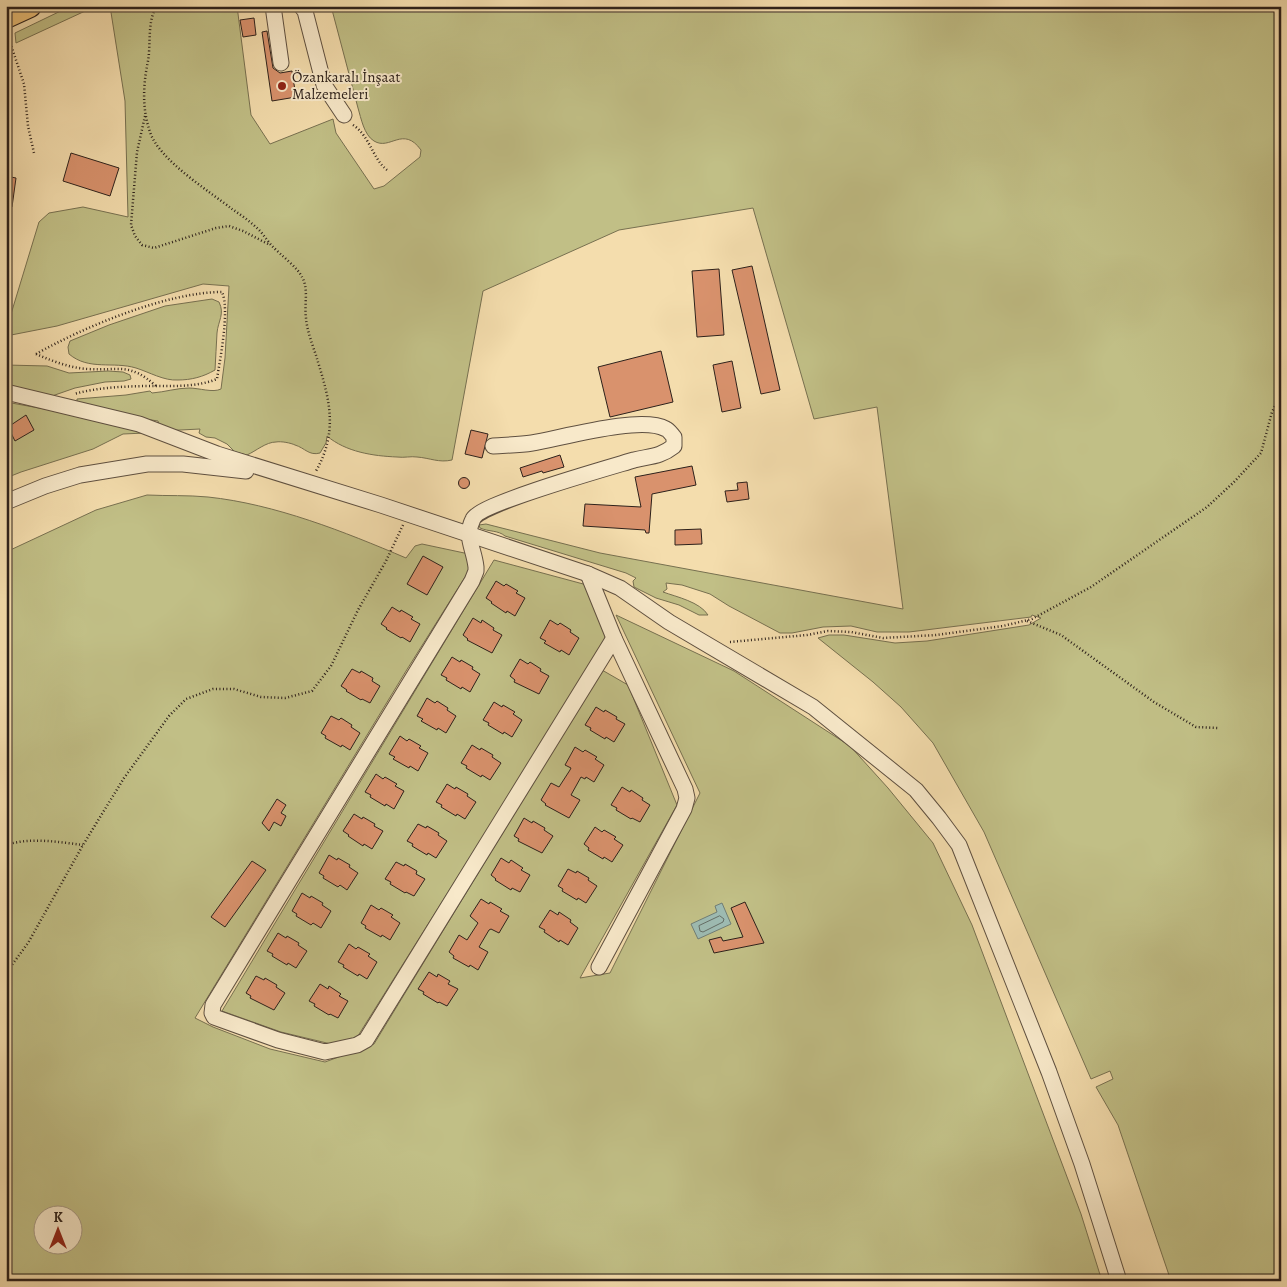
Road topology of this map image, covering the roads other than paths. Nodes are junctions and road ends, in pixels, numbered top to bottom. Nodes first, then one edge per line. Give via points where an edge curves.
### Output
1 (30, 6) edge
2 (273, 6) edge
3 (301, 6) edge
4 (6, 17) edge
5 (281, 63) dead end
6 (344, 115) road end
7 (6, 392) edge
8 (494, 446) dead end
9 (306, 482) junction
10 (6, 502) edge
11 (468, 535) junction
12 (588, 574) junction
13 (614, 638) junction
14 (599, 967) dead end
15 (1119, 1281) edge

1 - 4 highway
2 - 5 street
3 - 6 street via 324,85
7 - 9 street via 138,424 217,454
8 - 11 street via 530,444 626,426 652,425 667,429 674,437 674,446 664,454 635,460 484,509 473,516
9 - 10 street via 216,467 147,464 80,475
9 - 11 street
11 - 12 street
11 - 13 street via 476,571 472,581 213,1005 214,1017 278,1040 325,1052 366,1040
12 - 13 street
12 - 15 street via 620,588 669,622 813,707 916,790 959,845 1049,1072
13 - 14 street via 687,798

